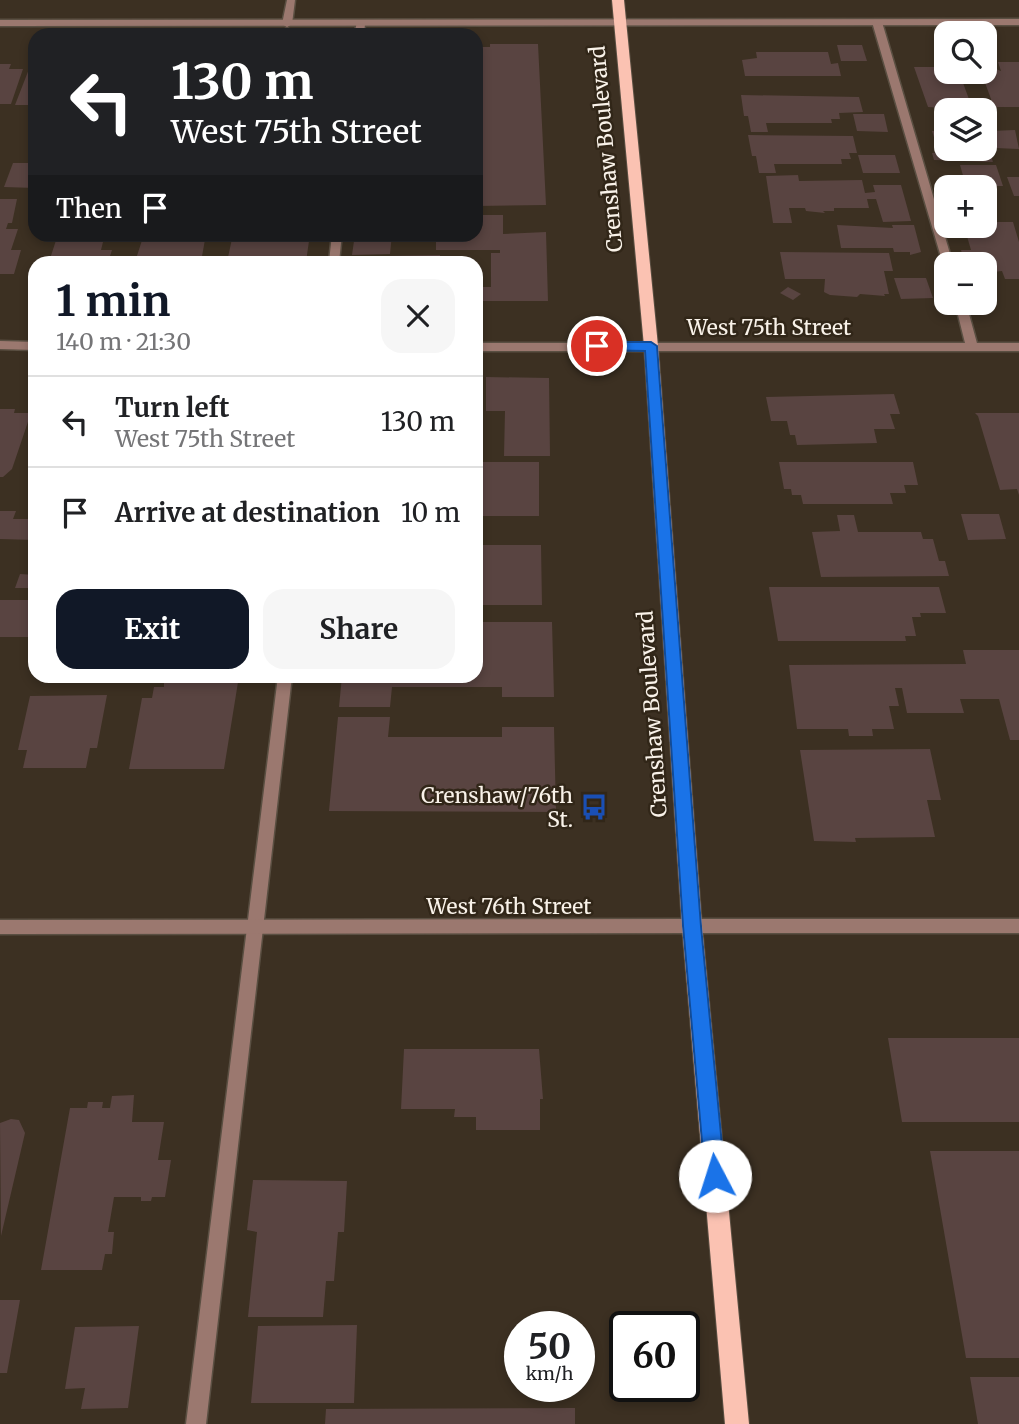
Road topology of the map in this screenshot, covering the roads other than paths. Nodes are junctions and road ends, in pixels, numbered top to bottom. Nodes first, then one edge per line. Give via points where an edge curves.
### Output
1 (291, 0) edge
2 (618, 0) edge
3 (877, 22) junction
4 (1019, 22) edge
5 (0, 23) edge
6 (621, 23) junction
7 (287, 24) junction
8 (360, 24) junction
9 (360, 28) edge
10 (944, 252) edge
11 (963, 315) edge
12 (0, 345) edge
13 (28, 345) edge
14 (651, 346) junction
15 (483, 347) edge
16 (972, 347) junction
17 (1019, 347) edge
18 (284, 683) edge
19 (692, 926) junction
20 (1019, 926) edge
21 (0, 927) edge
22 (254, 928) junction
23 (196, 1424) edge
24 (737, 1424) edge

1 - 7 street
2 - 6 main road, Crenshaw Boulevard
3 - 4 street
3 - 6 street
3 - 10 street
5 - 7 street
6 - 8 street
6 - 14 main road, Crenshaw Boulevard
7 - 8 street
8 - 9 street
11 - 16 street
12 - 13 street
14 - 15 street, West 75th Street
14 - 16 street, West 75th Street
14 - 19 main road, Crenshaw Boulevard
16 - 17 street, West 75th Street
18 - 22 street
19 - 20 street, West 76th Street
19 - 22 street, West 76th Street
19 - 24 main road, Crenshaw Boulevard
21 - 22 street, West 76th Street
22 - 23 street

